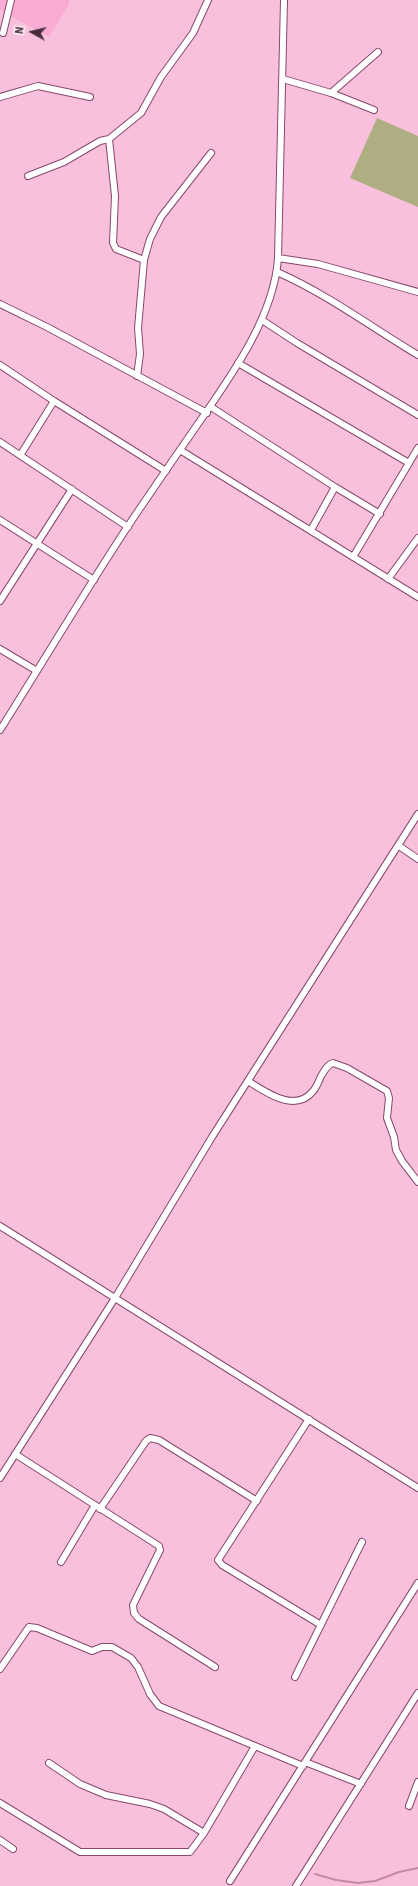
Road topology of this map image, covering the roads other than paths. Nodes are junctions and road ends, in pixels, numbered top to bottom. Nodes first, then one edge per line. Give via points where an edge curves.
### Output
1 (11, 0) edge
2 (208, 0) edge
3 (284, 0) edge
4 (3, 33) dead end
5 (378, 52) dead end
6 (283, 79) junction
7 (331, 92) junction
8 (0, 97) edge
9 (90, 97) dead end
10 (374, 110) dead end
11 (109, 139) junction
12 (211, 153) dead end
13 (28, 176) dead end
14 (278, 258) junction
15 (144, 260) junction
16 (278, 272) junction
17 (418, 292) edge
18 (0, 304) edge
19 (262, 320) junction
20 (418, 355) edge
21 (238, 363) junction
22 (0, 365) edge
23 (137, 376) junction
24 (54, 402) junction
25 (211, 407) junction
26 (207, 413) junction
27 (418, 415) edge
28 (0, 442) edge
29 (418, 448) edge
30 (180, 450) junction
31 (20, 454) junction
32 (409, 463) junction
33 (166, 471) junction
34 (336, 488) junction
35 (72, 489) junction
36 (380, 514) junction
37 (0, 520) edge
38 (128, 527) junction
39 (311, 530) junction
40 (418, 538) edge
41 (36, 542) junction
42 (353, 557) junction
43 (388, 579) junction
44 (94, 580) junction
45 (418, 597) edge
46 (0, 601) edge
47 (0, 649) edge
48 (37, 671) junction
49 (0, 730) edge
50 (418, 814) edge
51 (399, 846) junction
52 (418, 859) edge
53 (248, 1081) junction
54 (418, 1182) edge
55 (0, 1226) edge
56 (114, 1298) junction
57 (309, 1419) junction
58 (15, 1454) junction
59 (0, 1478) edge
60 (418, 1488) edge
61 (257, 1501) junction
62 (98, 1507) junction
63 (362, 1542) dead end
64 (61, 1562) dead end
65 (418, 1583) edge
66 (321, 1625) junction
67 (215, 1667) dead end
68 (0, 1668) edge
69 (295, 1677) dead end
70 (418, 1692) edge
71 (255, 1746) junction
72 (48, 1763) dead end
73 (304, 1764) junction
74 (418, 1782) edge
75 (361, 1784) junction
76 (0, 1803) edge
77 (409, 1806) dead end
78 (204, 1833) junction
79 (0, 1840) edge
80 (12, 1849) dead end
81 (230, 1881) dead end
82 (299, 1885) edge

1 - 4 street
2 - 11 street via 193,33 161,77 141,113
3 - 6 street
5 - 7 street
6 - 7 street
6 - 14 street
7 - 10 street
8 - 9 street via 38,86
11 - 13 street via 64,162
11 - 15 street via 115,196 113,243 116,249
12 - 15 street via 161,217 150,238
14 - 16 street
14 - 17 street via 318,264
15 - 23 street
16 - 19 street
16 - 20 street via 317,291
18 - 23 street
19 - 21 street
19 - 27 street
21 - 25 street
21 - 32 street
22 - 24 street
23 - 26 street
24 - 31 street
24 - 33 street
25 - 26 street
25 - 34 street
26 - 30 street
28 - 31 street
29 - 32 street
30 - 33 street
30 - 39 street
31 - 35 street
32 - 36 street
33 - 38 street
34 - 36 street
34 - 39 street
35 - 38 street
35 - 41 street
36 - 42 street
37 - 41 street
38 - 44 street
39 - 42 street
40 - 43 street
41 - 44 street
41 - 46 street
42 - 43 street
43 - 45 street
44 - 48 street
47 - 48 street
48 - 49 street
50 - 51 street
51 - 52 street
51 - 53 street
53 - 54 street via 273,1097 301,1100 313,1092 327,1066 333,1063 385,1089 389,1098 387,1118 396,1150
53 - 56 street
55 - 56 street
56 - 57 street
56 - 58 street
57 - 60 street
57 - 61 street
58 - 59 street
58 - 62 street
61 - 62 street via 159,1440 150,1438
61 - 66 street via 218,1560 219,1563
62 - 64 street
62 - 67 street via 156,1543 160,1550 133,1605 134,1613 139,1619
63 - 66 street
65 - 73 street
66 - 69 street
68 - 71 street via 29,1627 92,1651 112,1647 135,1662 158,1706
70 - 75 street
71 - 73 street
71 - 78 street
72 - 78 street via 80,1784 106,1795 164,1809
73 - 75 street
73 - 81 street
74 - 77 street
75 - 82 street
76 - 78 street via 77,1851 85,1853 190,1852
79 - 80 street

